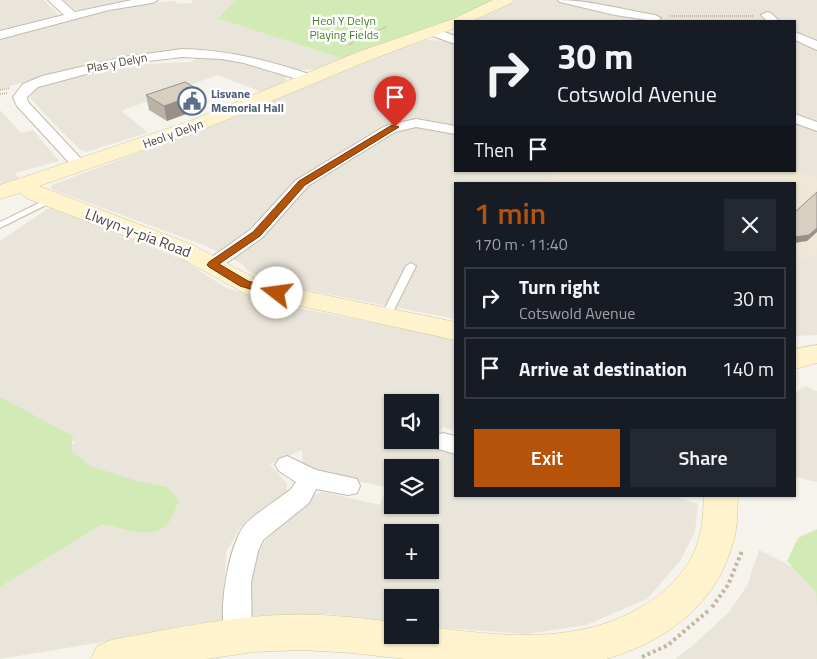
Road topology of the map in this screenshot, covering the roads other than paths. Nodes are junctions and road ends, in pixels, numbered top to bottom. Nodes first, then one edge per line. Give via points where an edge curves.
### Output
1 (54, 0) edge
2 (152, 0) edge
3 (506, 0) edge
4 (564, 0) edge
5 (72, 16) junction
6 (655, 18) road end
7 (461, 20) edge
8 (454, 23) edge
9 (434, 32) junction
10 (0, 35) edge
11 (796, 36) edge
12 (454, 40) edge
13 (817, 46) edge
14 (310, 79) junction
15 (454, 130) edge
16 (80, 166) junction
17 (12, 189) edge
18 (52, 200) junction
19 (0, 225) edge
20 (212, 265) junction
21 (411, 266) dead end
22 (386, 316) junction
23 (454, 331) edge
24 (817, 354) edge
25 (796, 359) edge
26 (287, 465) dead end
27 (310, 479) junction
28 (348, 486) dead end
29 (716, 497) edge
30 (238, 637) junction
31 (111, 659) edge

1 - 5 street
2 - 5 street
3 - 7 street
4 - 6 street
5 - 10 street
8 - 9 street, Heol y Delyn
9 - 12 street
9 - 14 street, Heol y Delyn
11 - 13 street
14 - 16 street, Heol y Delyn via 197,125
14 - 16 street, Plas y Delyn via 238,58 190,53 106,64 41,81 27,88 20,97 22,103
15 - 20 street via 416,123 390,129 302,183 256,234
16 - 17 street, Heol y Delyn
17 - 18 street, Llwyn-y-pia Road via 29,191
18 - 19 lane
18 - 20 street, Llwyn-y-pia Road via 184,250
20 - 22 street, Llwyn-y-pia Road via 266,291
21 - 22 lane
22 - 23 street, Llwyn-y-pia Road
24 - 25 street
26 - 27 street
27 - 28 street
27 - 30 street via 300,496 253,533 238,582
29 - 30 street via 721,524 710,562 697,584 668,611 633,632 586,647 524,654 324,633
30 - 31 street

